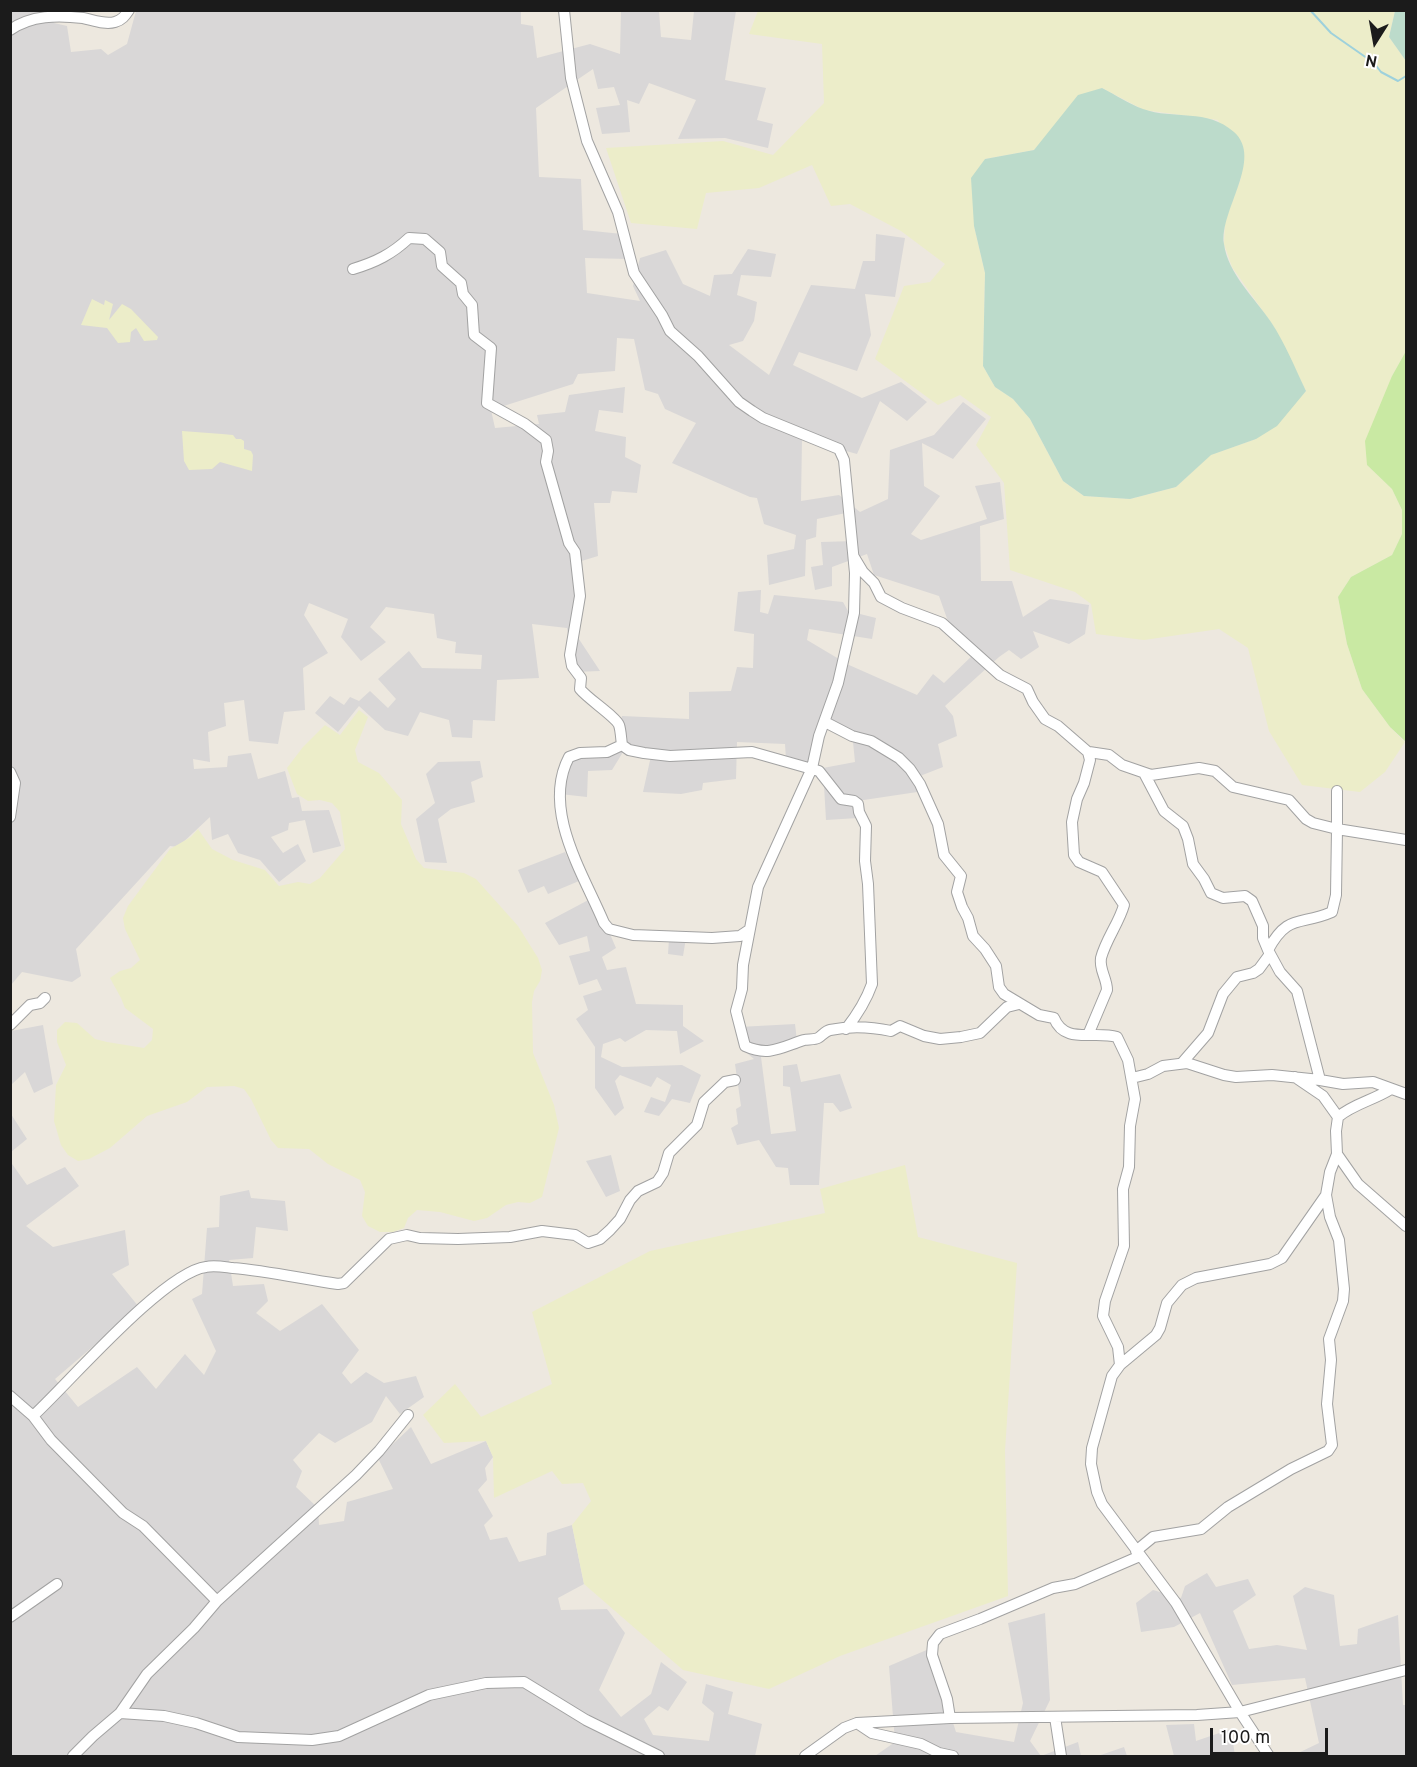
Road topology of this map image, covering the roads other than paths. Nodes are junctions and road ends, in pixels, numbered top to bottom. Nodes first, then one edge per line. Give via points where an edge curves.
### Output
1 (129, 10) edge
2 (564, 10) edge
3 (10, 30) edge
4 (353, 269) dead end
5 (853, 555) junction
6 (825, 722) junction
7 (622, 745) junction
8 (1089, 753) junction
9 (812, 768) junction
10 (10, 772) edge
11 (1144, 773) junction
12 (13, 783) edge
13 (1337, 791) dead end
14 (10, 817) edge
15 (1337, 829) junction
16 (1407, 840) edge
17 (750, 930) junction
18 (1269, 952) junction
19 (45, 998) dead end
20 (1019, 1004) junction
21 (10, 1024) edge
22 (846, 1029) junction
23 (1088, 1035) junction
24 (1182, 1063) junction
25 (1295, 1077) junction
26 (1132, 1078) junction
27 (735, 1080) dead end
28 (1320, 1080) junction
29 (1391, 1089) junction
30 (1407, 1094) edge
31 (1338, 1117) junction
32 (1337, 1154) junction
33 (1326, 1195) junction
34 (1407, 1226) edge
35 (1120, 1365) junction
36 (12, 1398) edge
37 (408, 1415) dead end
38 (33, 1416) junction
39 (1138, 1554) junction
40 (57, 1584) dead end
41 (217, 1601) junction
42 (10, 1617) edge
43 (1407, 1670) edge
44 (1240, 1712) junction
45 (120, 1713) junction
46 (1055, 1717) junction
47 (950, 1718) junction
48 (857, 1723) junction
49 (73, 1756) edge
50 (659, 1756) edge
51 (805, 1756) edge
52 (953, 1756) edge
53 (1061, 1756) edge
54 (1269, 1756) edge

1 - 3 street via 113,23 37,18
2 - 5 street via 569,63 581,122 618,212 634,273 670,331 739,402 763,418 839,449 847,477
4 - 7 street via 379,261 410,238 425,239 440,252 442,266 461,283 462,294 472,305 474,335 490,348 487,403 546,440 546,462 575,552 580,596 570,655 572,666 581,678 580,689 589,700 619,723
5 - 6 street via 854,613
5 - 8 street via 881,597 942,623 993,669 1027,689 1045,719
6 - 9 street
6 - 20 street via 871,741 899,758 915,777 938,824 944,855 961,876 957,892 973,936 996,966 999,987
7 - 9 street via 629,750 670,756 752,752
7 - 17 street via 607,752 569,757 560,797 569,844 604,923 609,929 633,936 712,938 740,936
8 - 11 street via 1108,755
8 - 23 street via 1072,822 1074,855 1079,862 1102,872 1124,905 1101,959 1107,990
9 - 17 street via 758,887
9 - 22 street via 819,771 841,800 858,804 866,825 872,984
10 - 12 street
11 - 15 street via 1199,768 1215,771 1233,787 1289,800 1313,824
11 - 18 street via 1164,811 1183,826 1193,864 1210,894 1252,900
12 - 14 street
13 - 15 street
15 - 16 street
15 - 18 street via 1332,912 1288,924 1276,934
17 - 22 street via 736,1011 745,1046 770,1051 817,1038 827,1030
18 - 24 street via 1253,973 1237,977 1223,994 1208,1033
18 - 28 street via 1297,991
19 - 21 street via 30,1005
20 - 22 street via 1007,1007 980,1033 961,1037 940,1039 900,1026 891,1031
20 - 23 street via 1054,1018 1058,1028 1070,1034
23 - 26 street via 1117,1037
24 - 25 street via 1224,1075
24 - 26 street
25 - 28 street
25 - 31 street via 1323,1096
26 - 35 street via 1135,1099 1124,1189 1124,1246 1103,1316 1118,1347
27 - 38 street via 725,1082 704,1102 697,1125 669,1153 657,1182 638,1191 620,1219 594,1242 542,1231 510,1238 407,1235 389,1239 344,1283 338,1284 244,1269 196,1269 138,1311
28 - 29 street via 1343,1084 1372,1082
29 - 30 street
29 - 31 street
31 - 32 street
32 - 33 street
32 - 34 street via 1358,1184
33 - 35 street via 1282,1258 1270,1264 1196,1278 1182,1285 1167,1303 1156,1335
33 - 39 street via 1338,1240 1344,1289 1329,1339 1327,1404 1332,1445 1201,1528 1153,1537
35 - 39 street via 1107,1390 1091,1464 1102,1504
36 - 38 street
37 - 41 street via 356,1475
38 - 41 street via 51,1440 123,1513 143,1526
39 - 44 street via 1176,1604
39 - 47 street via 1076,1584 1053,1588 940,1634 933,1642 932,1655
40 - 42 street
41 - 45 street via 147,1674
43 - 44 street
44 - 46 street
44 - 54 street
45 - 49 street
45 - 50 street via 164,1716 238,1737 323,1739 352,1731 429,1695 517,1681
46 - 47 street
46 - 53 street
47 - 48 street
48 - 51 street
48 - 52 street via 872,1733 921,1743

